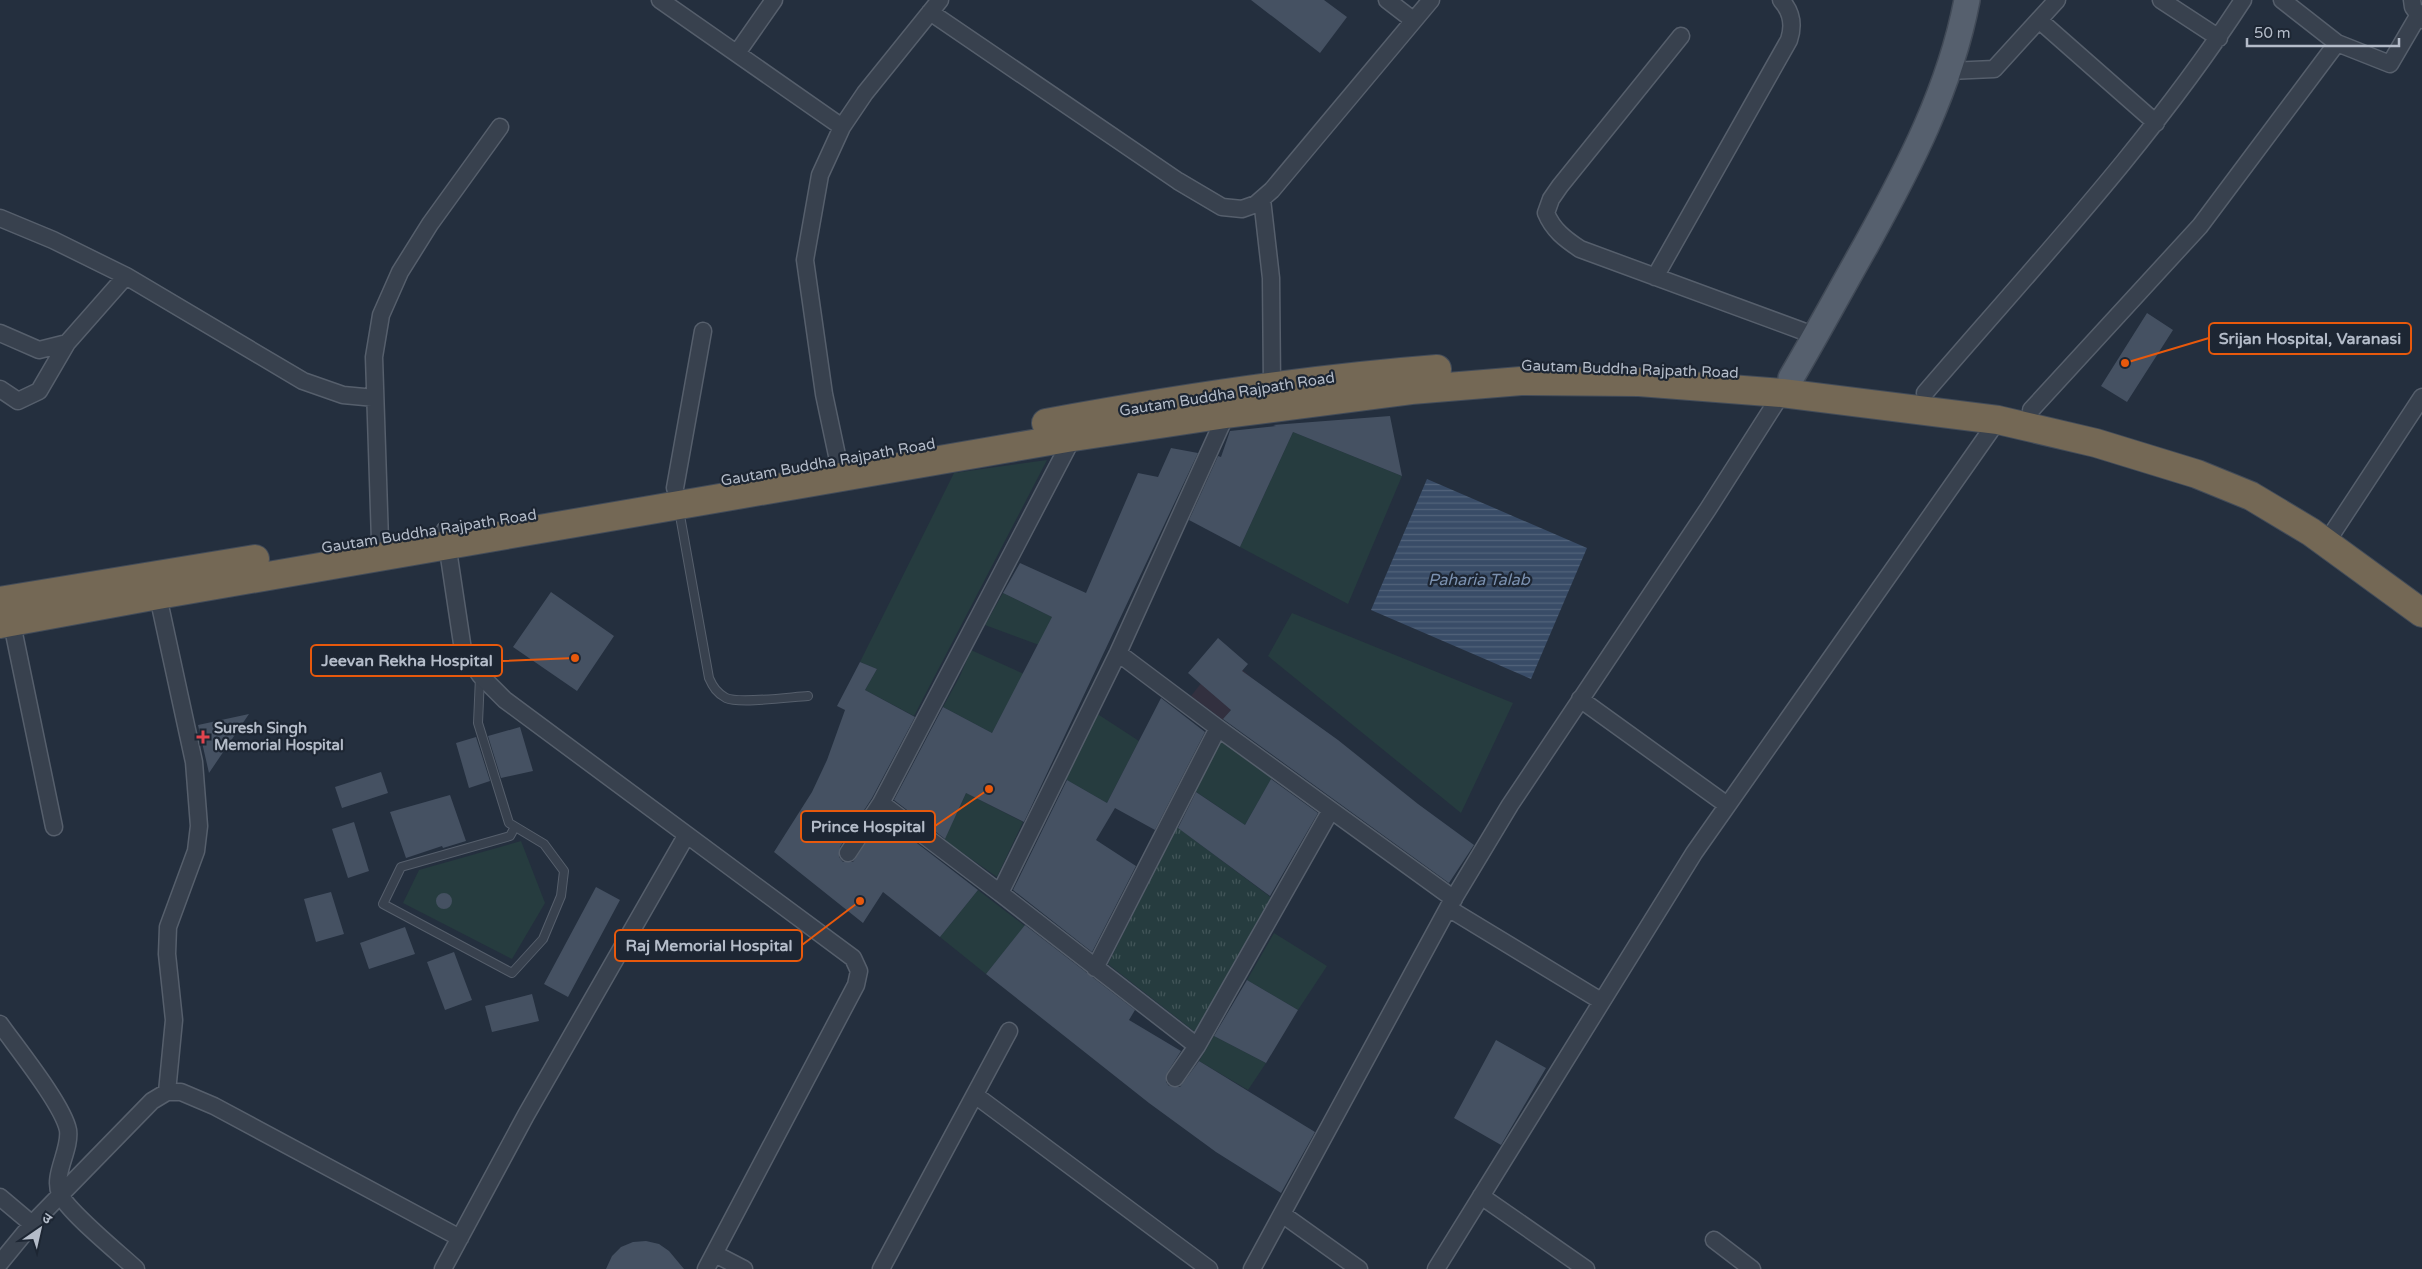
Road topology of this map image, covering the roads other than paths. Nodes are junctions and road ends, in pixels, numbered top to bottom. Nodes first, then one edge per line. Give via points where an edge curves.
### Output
1 (660, 0) edge
2 (774, 0) edge
3 (1387, 0) edge
4 (1431, 0) edge
5 (1782, 0) edge
6 (1967, 0) edge
7 (2057, 0) edge
8 (2161, 0) edge
9 (2243, 0) edge
10 (2282, 0) edge
11 (2412, 0) edge
12 (935, 6) edge
13 (2420, 18) edge
14 (1413, 20) junction
15 (2039, 20) junction
16 (1681, 36) dead end
17 (2219, 38) junction
18 (2337, 42) junction
19 (737, 53) junction
20 (1949, 71) junction
21 (2156, 123) junction
22 (500, 127) dead end
23 (842, 127) junction
24 (1262, 199) junction
25 (0, 218) edge
26 (126, 276) junction
27 (1655, 277) junction
28 (702, 331) dead end
29 (0, 333) edge
30 (1816, 336) junction
31 (67, 343) junction
32 (1786, 385) junction
33 (1272, 386) junction
34 (0, 389) edge
35 (1925, 393) junction
36 (2422, 397) edge
37 (374, 398) junction
38 (1232, 402) junction
39 (2031, 410) junction
40 (1998, 420) junction
41 (1073, 437) junction
42 (841, 470) junction
43 (677, 497) junction
44 (2331, 536) junction
45 (446, 538) junction
46 (380, 541) junction
47 (156, 585) junction
48 (2422, 590) edge
49 (5, 612) edge
50 (2422, 613) edge
51 (1118, 653) junction
52 (480, 675) junction
53 (808, 696) dead end
54 (1580, 699) junction
55 (1218, 728) junction
56 (881, 803) junction
57 (1726, 805) junction
58 (1331, 810) junction
59 (54, 827) dead end
60 (515, 827) junction
61 (686, 836) junction
62 (848, 853) dead end
63 (1000, 893) junction
64 (1451, 904) junction
65 (1095, 968) junction
66 (1601, 1001) junction
67 (0, 1024) edge
68 (1009, 1031) dead end
69 (1197, 1046) junction
70 (1176, 1078) dead end
71 (167, 1092) junction
72 (975, 1095) junction
73 (60, 1194) junction
74 (1482, 1196) junction
75 (0, 1197) edge
76 (1282, 1214) junction
77 (32, 1224) junction
78 (460, 1238) junction
79 (1714, 1240) dead end
80 (715, 1254) junction
81 (0, 1263) edge
82 (136, 1269) edge
83 (443, 1269) edge
84 (706, 1269) edge
85 (744, 1269) edge
86 (881, 1269) edge
87 (1209, 1269) edge
88 (1252, 1269) edge
89 (1359, 1269) edge
90 (1436, 1269) edge
91 (1586, 1269) edge
92 (1752, 1269) edge

1 - 19 street
2 - 19 street
3 - 14 street
4 - 14 street
5 - 27 street via 1793,28 1789,40
6 - 20 main road
7 - 15 street
8 - 17 street
9 - 17 street
10 - 18 street
11 - 13 street
12 - 23 street
12 - 24 street via 1178,181 1222,207 1242,209
13 - 18 street via 2390,64
14 - 24 street
15 - 20 street via 1994,70
15 - 21 street
16 - 27 street via 1560,186 1546,213 1551,225 1580,249
17 - 21 street
18 - 39 street via 2200,226
19 - 23 street
20 - 30 main road via 1904,176
21 - 35 street
22 - 37 street via 430,224 400,272 381,315 374,357
23 - 42 street via 820,175 805,260 824,394
24 - 33 street via 1271,278
25 - 26 street
26 - 31 street
26 - 37 street via 302,381 343,395
27 - 30 street
28 - 43 street
29 - 31 street via 39,350
30 - 32 main road
31 - 34 street via 38,392 18,401
32 - 33 highway, Gautam Buddha Rajpath Road via 1717,369 1564,363 1486,365 1348,376
32 - 35 highway, Gautam Buddha Rajpath Road
32 - 38 highway via 1521,381
32 - 40 highway
32 - 54 street via 1708,509
33 - 38 highway, Gautam Buddha Rajpath Road
35 - 39 highway, Gautam Buddha Rajpath Road
36 - 44 street
37 - 46 street
38 - 41 highway
38 - 42 highway, Gautam Buddha Rajpath Road
38 - 51 street
39 - 44 highway, Gautam Buddha Rajpath Road via 2125,432 2199,456 2258,482
40 - 44 highway via 2096,443 2197,474 2251,496
40 - 57 street
41 - 42 highway
41 - 56 street
42 - 43 highway, Gautam Buddha Rajpath Road
43 - 45 highway, Gautam Buddha Rajpath Road
43 - 53 lane via 709,678 715,690 728,699
44 - 48 highway, Gautam Buddha Rajpath Road
44 - 50 highway
45 - 46 highway, Gautam Buddha Rajpath Road
45 - 47 highway
45 - 52 street via 463,650
46 - 47 highway, Gautam Buddha Rajpath Road
47 - 49 highway, Gautam Buddha Rajpath Road
47 - 71 street via 194,762 199,826 196,851 168,926 167,954 174,1020
49 - 59 street
51 - 55 street
51 - 63 street
52 - 60 lane via 478,723 509,823
52 - 61 street via 506,700
54 - 57 street
54 - 64 street via 1510,805
55 - 58 street
55 - 65 street
56 - 62 street
56 - 63 street
57 - 66 street
58 - 64 street
58 - 69 street
60 - 60 lane via 510,836 401,867 383,904 512,972 543,939 561,896 564,871 544,844
61 - 78 street
61 - 80 street via 853,958 859,971 856,985
63 - 65 street
64 - 66 street
64 - 76 street
65 - 69 street
66 - 74 street
67 - 73 street via 58,1106 65,1121 68,1132
68 - 72 street
69 - 70 street
71 - 73 street via 152,1101
71 - 78 street via 181,1092 214,1106
72 - 86 street
72 - 87 street
73 - 77 street
73 - 82 street
74 - 90 street
74 - 91 street
75 - 77 street
76 - 88 street
76 - 89 street
77 - 81 street
78 - 83 street
79 - 92 street
80 - 84 street
80 - 85 street

